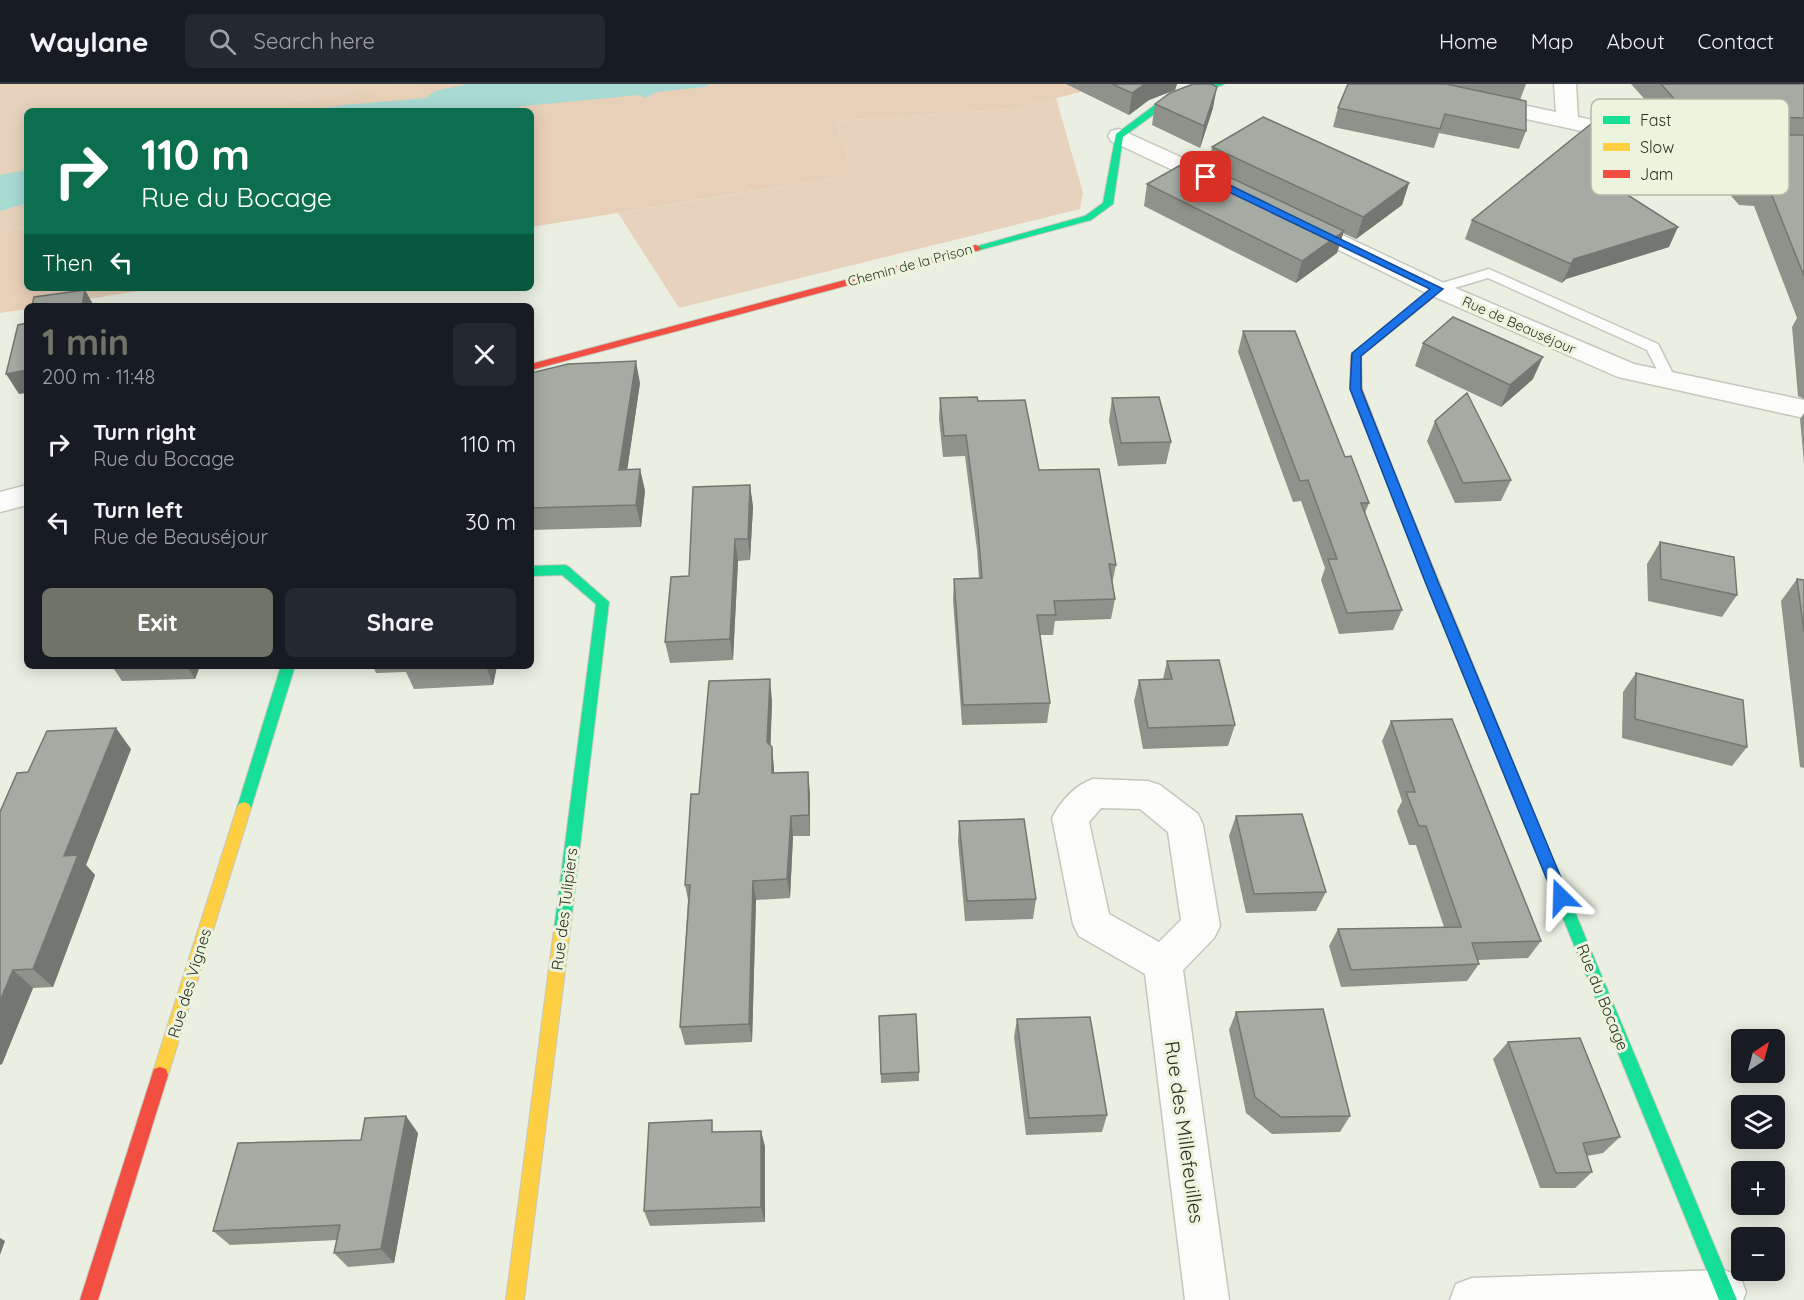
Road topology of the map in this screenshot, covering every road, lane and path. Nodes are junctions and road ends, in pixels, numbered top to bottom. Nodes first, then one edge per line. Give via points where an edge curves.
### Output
1 (1220, 84) edge
2 (1394, 84) edge
3 (1565, 84) edge
4 (1567, 120) junction
5 (1591, 125) edge
6 (1119, 136) junction
7 (1789, 149) edge
8 (1804, 149) edge
9 (1237, 192) edge
10 (1280, 213) edge
11 (1437, 289) junction
12 (534, 366) edge
13 (1669, 380) junction
14 (1804, 409) edge
15 (24, 496) edge
16 (0, 502) edge
17 (534, 571) edge
18 (287, 669) edge
19 (1163, 964) junction
20 (1726, 1296) edge
21 (89, 1300) edge
22 (515, 1300) edge
23 (1207, 1300) edge
24 (1472, 1300) edge

1 - 6 street via 1158,107
2 - 4 street
3 - 4 street
4 - 5 street
6 - 9 street
6 - 12 street, Chemin de la Prison via 1108,204 1088,218
7 - 8 street
10 - 11 street, Rue de Beauséjour
11 - 13 street, Rue de Beauséjour via 1627,371
11 - 13 lane via 1489,273 1653,347
11 - 20 street, Rue du Bocage via 1356,355 1356,389
13 - 14 street, Rue de Beauséjour
15 - 16 street
17 - 22 street, Rue des Tulipiers via 565,570 603,602
18 - 21 street, Rue des Vignes
19 - 19 street via 1092,924 1070,818 1093,793 1148,795 1185,825 1201,926
19 - 23 street, Rue des Millefeuilles
20 - 24 street

